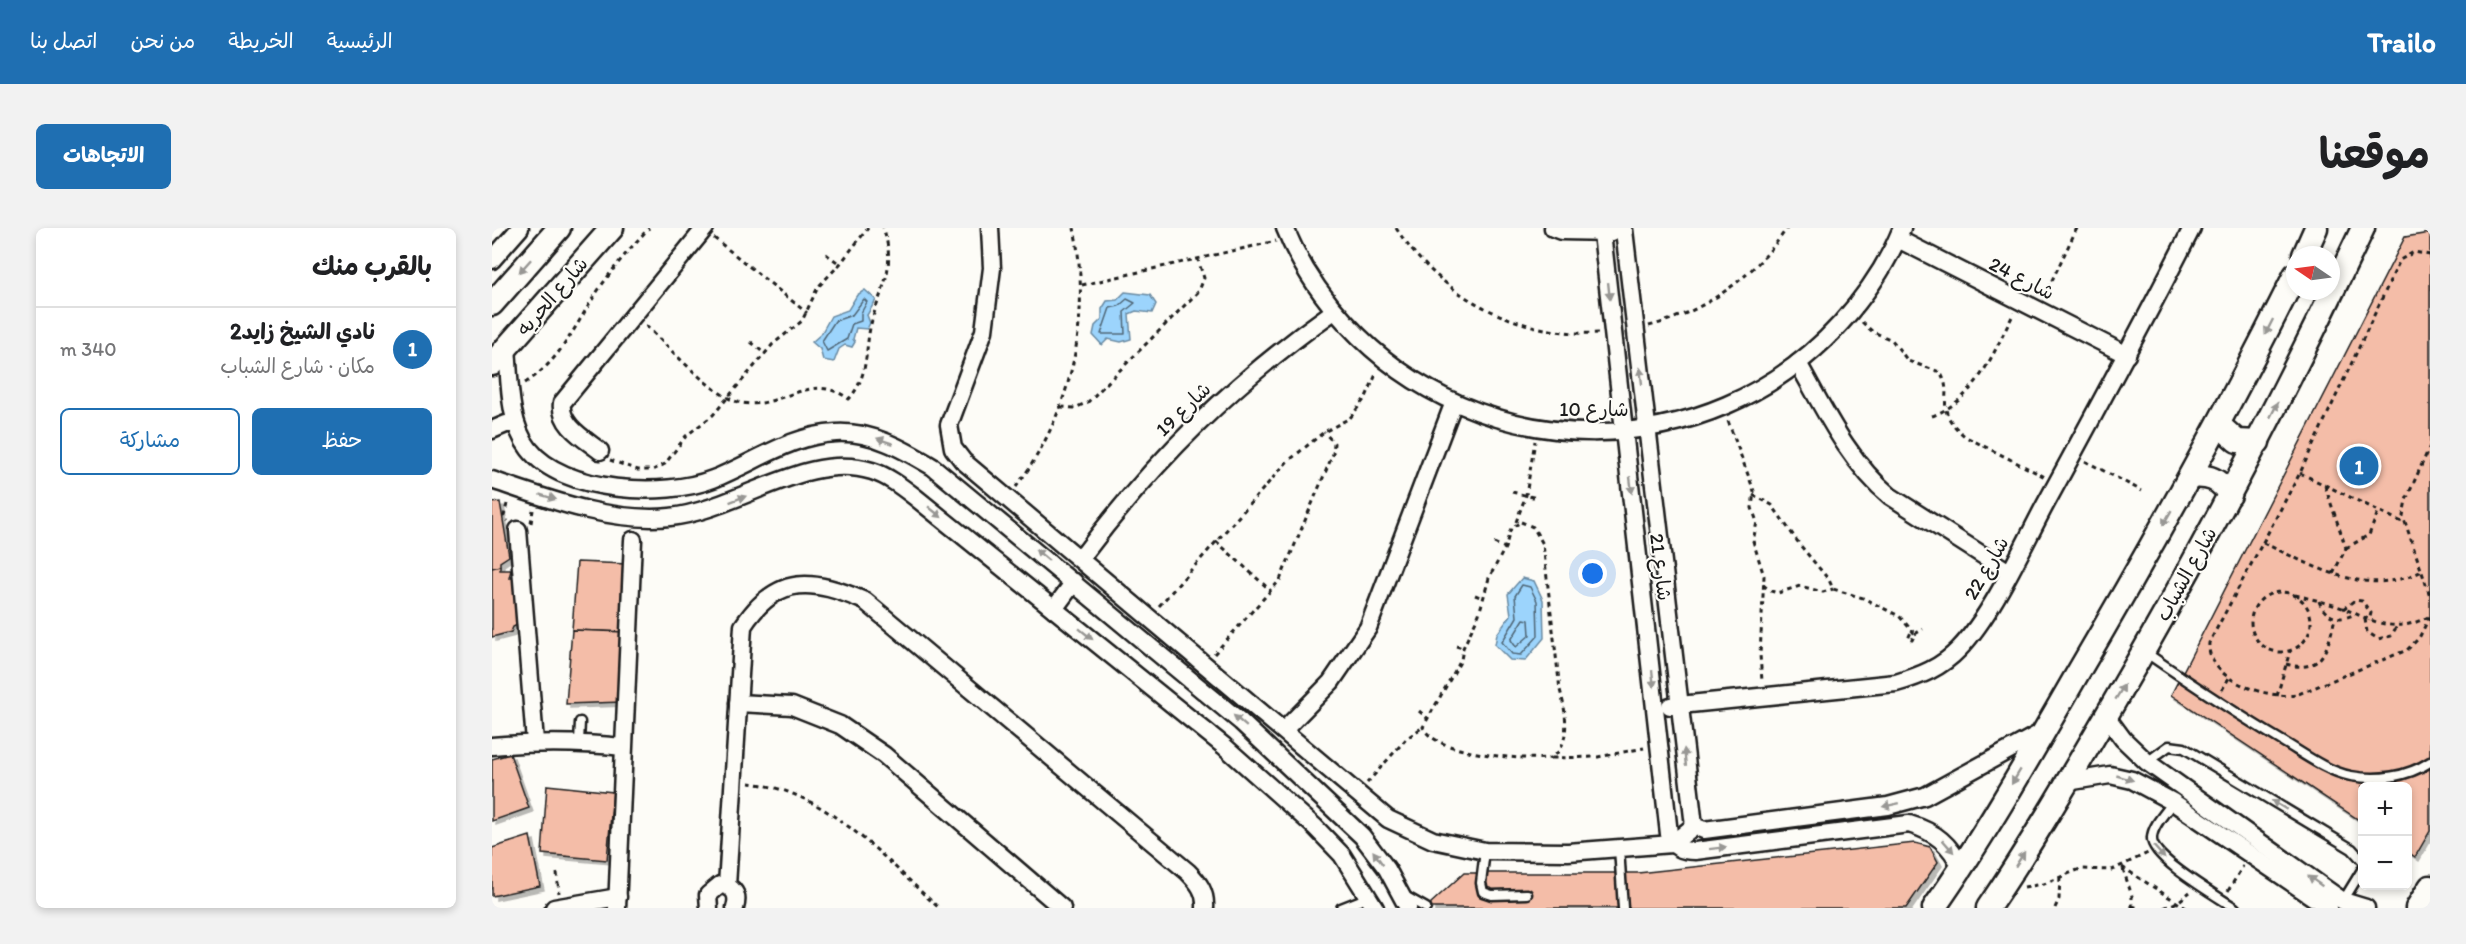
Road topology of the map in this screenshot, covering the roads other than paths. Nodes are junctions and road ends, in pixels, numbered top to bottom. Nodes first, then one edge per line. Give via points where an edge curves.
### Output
1 (520, 228) edge
2 (559, 228) edge
3 (612, 228) edge
4 (990, 228) edge
5 (1553, 228) edge
6 (2192, 228) edge
7 (2316, 228) edge
8 (2363, 228) edge
9 (704, 229) edge
10 (1626, 229) edge
11 (1287, 233) edge
12 (1602, 233) junction
13 (1900, 234) edge
14 (2308, 246) edge
15 (492, 260) edge
16 (2286, 293) edge
17 (492, 304) edge
18 (1334, 310) junction
19 (2127, 355) junction
20 (500, 356) edge
21 (1798, 363) junction
22 (1454, 402) junction
23 (516, 424) junction
24 (2219, 425) junction
25 (1648, 429) junction
26 (492, 430) edge
27 (1624, 431) junction
28 (2258, 442) junction
29 (600, 451) road end
30 (2191, 477) junction
31 (492, 480) edge
32 (2230, 495) junction
33 (518, 530) dead end
34 (633, 540) dead end
35 (1081, 558) junction
36 (2009, 572) junction
37 (1074, 582) junction
38 (1054, 609) junction
39 (2144, 652) junction
40 (738, 703) junction
41 (1680, 705) junction
42 (1656, 708) junction
43 (2106, 716) junction
44 (580, 722) dead end
45 (1284, 730) junction
46 (2044, 731) junction
47 (536, 742) junction
48 (579, 742) junction
49 (492, 746) edge
50 (623, 747) junction
51 (2147, 762) junction
52 (2430, 762) edge
53 (2067, 782) junction
54 (2173, 802) junction
55 (1693, 821) junction
56 (1671, 839) junction
57 (1619, 848) junction
58 (1485, 851) junction
59 (2358, 856) edge
60 (1962, 869) junction
61 (2358, 875) edge
62 (728, 886) junction
63 (2430, 887) edge
64 (1527, 894) dead end
65 (1404, 901) edge
66 (617, 902) edge
67 (1372, 902) edge
68 (2336, 904) edge
69 (554, 908) edge
70 (709, 908) edge
71 (735, 908) edge
72 (1062, 908) edge
73 (1205, 908) edge
74 (1341, 908) edge
75 (1426, 908) edge
76 (1623, 908) edge
77 (1934, 908) edge
78 (1988, 908) edge
79 (2235, 908) edge
80 (2366, 908) edge
81 (2417, 908) edge

1 - 15 street
2 -> 17 street, شارع الحريه
3 - 20 street, شارع الحريه
4 - 35 street via 992,268 984,331 951,414 950,437 963,461
5 - 12 street
6 - 19 street, شارع 22
7 - 14 street
28 -> 8 street, شارع الشباب
9 - 29 street via 562,403 566,422
10 - 12 street
25 -> 10 street, شارع 21
11 - 18 street, شارع 10
12 -> 27 street, شارع 21
13 - 19 street, شارع 24
13 - 21 street, شارع 10 via 1886,263 1855,307
16 -> 24 street
18 - 22 street, شارع 10 via 1382,358 1428,390
18 - 35 street, شارع 19 via 1276,353 1196,423 1147,475
19 - 36 street, شارع 22
20 - 23 street
21 - 25 street, شارع 10 via 1723,407
21 - 36 street via 1872,481
22 - 27 street, شارع 10 via 1494,418 1537,428 1581,433
22 - 45 street via 1368,628 1330,682
23 - 26 street
37 -> 23 street via 933,467 878,439 838,433 809,436 711,480 653,489 596,485 572,478 529,449
24 - 28 street via 2237,441
24 - 30 street
25 - 27 street, شارع 10
25 - 41 street, شارع 21
27 -> 42 street, شارع 21
28 - 32 street, شارع الشباب
30 - 32 street via 2217,480
30 -> 46 street
31 -> 38 street via 603,513 671,517 736,500 813,469 845,465 872,471 915,497
32 - 39 street, شارع الشباب
33 - 47 street
34 - 50 street
35 - 45 street
36 - 41 street, شارع 22 via 1961,647 1943,664 1920,675 1896,683
37 - 38 street
65 -> 37 street via 1362,836 1329,804 1241,722
38 -> 67 street via 1224,746 1314,826 1342,855
43 -> 39 street, شارع الشباب
39 - 52 lane via 2216,701 2338,773 2364,778 2391,777
40 - 62 street
40 - 72 street via 792,706 840,725 884,755
40 - 73 street via 743,626 756,606 775,592 797,585 821,586 865,601 1188,872 1200,883
41 - 42 street, شارع 22
55 -> 41 street, شارع 21
42 - 56 street, شارع 21
43 - 51 street via 2123,740
43 - 53 street, شارع الشباب
44 - 48 lane
45 - 58 street via 1388,819 1457,847
46 -> 55 street via 1925,796 1888,806 1704,830
46 -> 60 street
47 - 48 street
47 - 49 street
48 - 50 street
50 - 66 street
59 -> 51 lane via 2184,748 2169,746
68 -> 51 street
53 -> 54 street via 2121,776
78 -> 53 street, شارع الشباب
54 - 68 street via 2250,854
54 -> 79 lane via 2153,831 2155,849
55 - 56 street
56 - 57 street
56 -> 60 street via 1679,849 1695,851 1909,824 1942,839
57 - 58 street
57 - 76 lane
58 - 64 lane via 1483,892
60 - 77 street
61 - 68 lane
62 - 70 street via 712,889 708,895
62 - 71 street via 738,900
63 - 81 street
65 - 75 lane
66 - 69 street
67 - 74 lane
68 - 80 street

